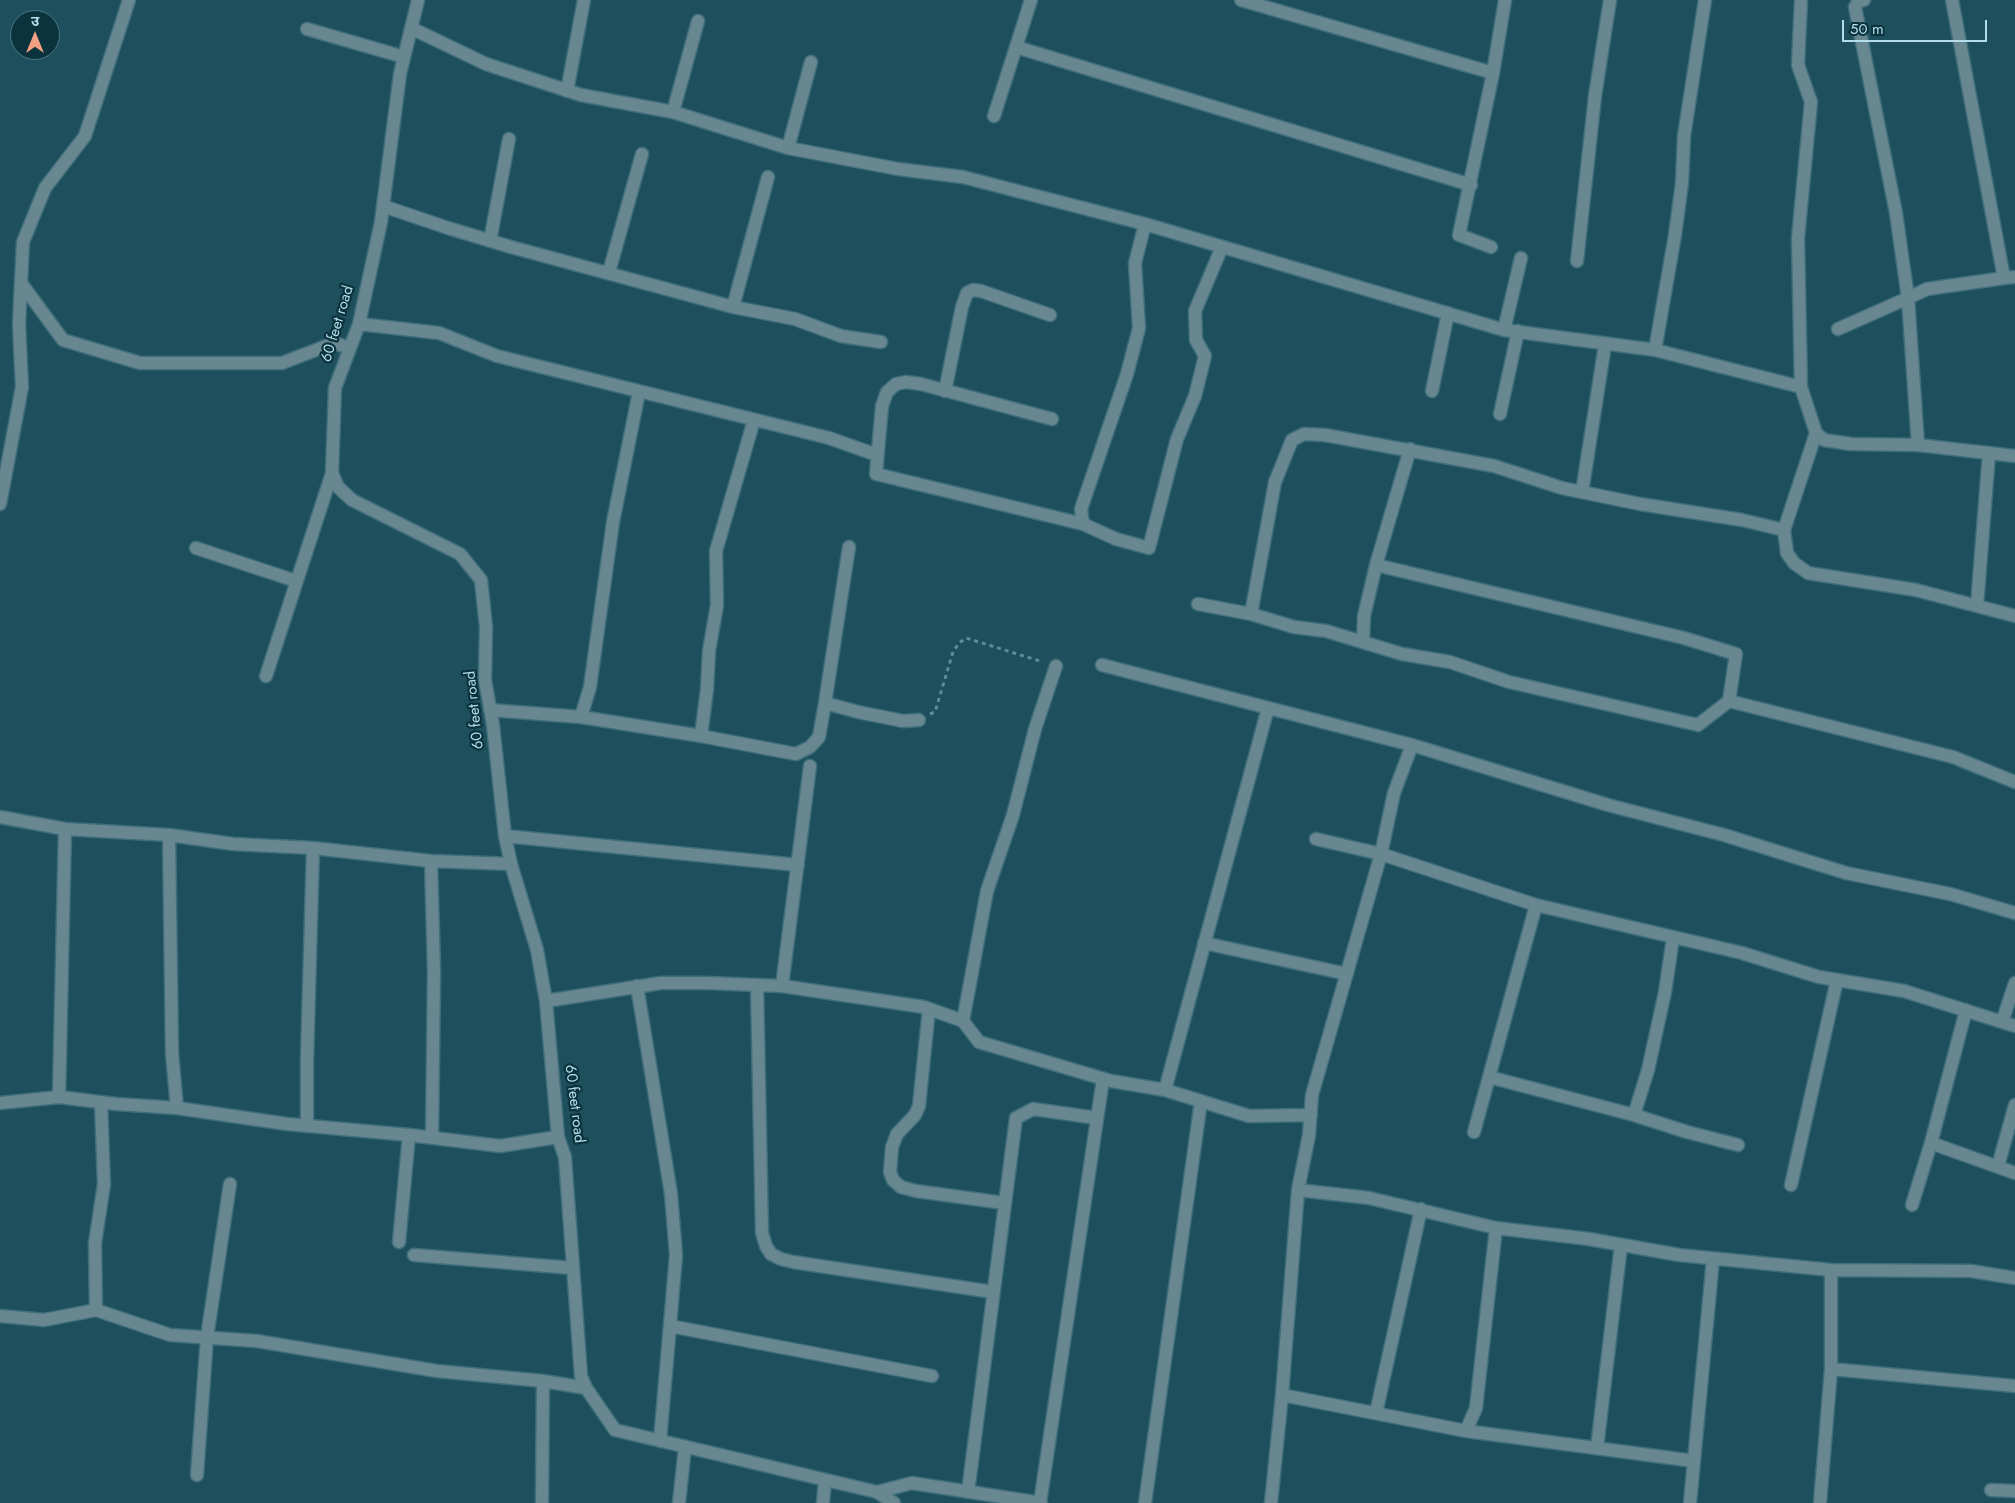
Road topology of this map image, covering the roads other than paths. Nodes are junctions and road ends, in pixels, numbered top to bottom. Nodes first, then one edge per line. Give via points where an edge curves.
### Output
1 (129, 0) edge
2 (418, 0) edge
3 (584, 0) edge
4 (1031, 0) edge
5 (1241, 0) edge
6 (1505, 0) edge
7 (1610, 0) edge
8 (1705, 0) edge
9 (1801, 0) edge
10 (1864, 0) edge
11 (1952, 0) edge
12 (698, 21) dead end
13 (411, 28) junction
14 (307, 29) dead end
15 (1016, 46) junction
16 (404, 57) junction
17 (811, 62) dead end
18 (1493, 73) junction
19 (567, 91) junction
20 (672, 112) junction
21 (994, 116) dead end
22 (508, 139) dead end
23 (788, 148) junction
24 (642, 154) dead end
25 (768, 177) dead end
26 (1471, 185) junction
27 (383, 206) junction
28 (1145, 224) junction
29 (490, 241) junction
30 (1222, 247) junction
31 (1491, 247) dead end
32 (1521, 258) dead end
33 (1577, 261) dead end
34 (609, 272) junction
35 (2009, 278) edge
36 (21, 283) junction
37 (1908, 298) junction
38 (733, 307) junction
39 (1448, 313) junction
40 (1050, 315) dead end
41 (358, 324) junction
42 (1838, 328) dead end
43 (1504, 330) junction
44 (1518, 332) junction
45 (881, 342) dead end
46 (1605, 345) junction
47 (350, 348) junction
48 (1655, 350) junction
49 (1801, 387) junction
50 (945, 391) junction
51 (1432, 391) dead end
52 (639, 392) junction
53 (1500, 414) dead end
54 (1052, 419) dead end
55 (754, 420) junction
56 (1816, 433) junction
57 (1918, 445) junction
58 (1410, 449) junction
59 (1990, 453) junction
60 (877, 455) junction
61 (2015, 456) edge
62 (332, 473) junction
63 (1582, 492) junction
64 (0, 504) edge
65 (1083, 524) junction
66 (1784, 530) junction
67 (196, 548) dead end
68 (849, 548) dead end
69 (1376, 565) junction
70 (296, 581) junction
71 (1198, 604) dead end
72 (1976, 606) junction
73 (1251, 614) junction
74 (2015, 616) edge
75 (1363, 642) junction
76 (1102, 665) dead end
77 (1056, 666) road end
78 (266, 676) dead end
79 (1729, 701) junction
80 (825, 702) junction
81 (1268, 708) junction
82 (490, 710) junction
83 (581, 717) junction
84 (919, 720) road end
85 (701, 736) junction
86 (1412, 745) junction
87 (810, 766) dead end
88 (2015, 782) edge
89 (0, 817) edge
90 (65, 829) junction
91 (169, 835) junction
92 (505, 836) junction
93 (1316, 839) dead end
94 (313, 848) junction
95 (1381, 854) junction
96 (431, 860) junction
97 (511, 864) junction
98 (798, 865) junction
99 (1536, 905) junction
100 (2015, 912) edge
101 (1673, 938) junction
102 (1204, 943) junction
103 (1347, 974) junction
104 (1837, 980) junction
105 (2015, 983) edge
106 (757, 985) junction
107 (637, 986) junction
108 (782, 986) junction
109 (546, 1001) junction
110 (928, 1009) junction
111 (1966, 1010) junction
112 (963, 1021) junction
113 (2002, 1022) junction
114 (2015, 1026) edge
115 (1489, 1077) junction
116 (1103, 1079) junction
117 (1165, 1090) junction
118 (59, 1097) junction
119 (1201, 1101) junction
120 (0, 1103) edge
121 (101, 1103) junction
122 (2015, 1105) edge
123 (177, 1108) junction
124 (1311, 1115) junction
125 (1634, 1115) junction
126 (1098, 1118) junction
127 (307, 1126) junction
128 (1474, 1132) dead end
129 (409, 1135) junction
130 (432, 1138) junction
131 (558, 1138) junction
132 (1932, 1143) junction
133 (1738, 1146) dead end
134 (1998, 1166) junction
135 (2015, 1173) edge
136 (230, 1184) dead end
137 (1791, 1185) dead end
138 (1298, 1190) junction
139 (1004, 1203) junction
140 (1912, 1205) dead end
141 (1421, 1209) junction
142 (1496, 1228) junction
143 (399, 1242) dead end
144 (1621, 1245) junction
145 (414, 1255) dead end
146 (1713, 1259) junction
147 (572, 1268) junction
148 (1831, 1270) junction
149 (2015, 1278) edge
150 (994, 1292) junction
151 (96, 1310) junction
152 (0, 1316) edge
153 (670, 1326) junction
154 (206, 1337) junction
155 (1831, 1369) junction
156 (932, 1376) dead end
157 (543, 1381) junction
158 (2015, 1386) edge
159 (586, 1388) junction
160 (1282, 1395) junction
161 (1376, 1413) junction
162 (1466, 1431) junction
163 (660, 1441) junction
164 (686, 1447) junction
165 (1597, 1448) junction
166 (1694, 1461) junction
167 (197, 1475) dead end
168 (825, 1480) junction
169 (1991, 1490) dead end
170 (877, 1492) junction
171 (968, 1492) junction
172 (2015, 1492) edge
173 (542, 1503) edge
174 (679, 1503) edge
175 (823, 1503) edge
176 (894, 1503) edge
177 (1041, 1503) edge
178 (1145, 1503) edge
179 (1271, 1503) edge
180 (1690, 1503) edge
181 (1820, 1503) edge

1 - 36 street via 85,136 45,188 23,242
2 - 13 street, 60 feet road
3 - 19 street
4 - 15 street
5 - 18 street
6 - 18 street
7 - 33 street via 1595,96
8 - 48 street via 1684,136 1676,235
9 - 49 street via 1798,65 1811,102 1798,238
10 - 37 street via 1855,7 1896,213
11 - 35 street
12 - 20 street
13 - 16 street, 60 feet road
13 - 19 street via 486,64
14 - 16 street
15 - 21 street
15 - 26 street
16 - 27 street, 60 feet road
17 - 23 street
18 - 26 street
19 - 20 street
20 - 23 street
22 - 29 street
23 - 28 street via 898,169 963,177
24 - 34 street
25 - 38 street
26 - 31 street via 1459,235
27 - 29 street
27 - 41 street, 60 feet road
28 - 30 street
28 - 65 street via 1135,264 1139,328 1127,374 1083,501 1080,518
29 - 34 street
30 - 39 street
30 - 65 street via 1194,311 1196,340 1205,356 1177,439 1149,548 1116,539
32 - 43 street
34 - 38 street
35 - 37 street via 1927,289
36 - 47 street via 63,340 140,364 282,362 334,343
36 - 64 street via 22,387
37 - 42 street
37 - 57 street
38 - 45 street via 795,319 841,336
39 - 43 street
39 - 51 street
40 - 50 street via 981,291 967,293
41 - 47 street, 60 feet road
41 - 52 street via 439,333 497,356
43 - 44 street
44 - 46 street
44 - 53 street
46 - 48 street
46 - 63 street
47 - 62 street, 60 feet road via 335,388
48 - 49 street
49 - 56 street
50 - 54 street
50 - 60 street via 906,382 896,384 882,406
52 - 55 street
52 - 83 street via 613,522 590,688
55 - 60 street via 829,438
55 - 85 street via 716,551 717,605
56 - 57 street via 1824,440 1851,444
56 - 66 street
57 - 59 street
58 - 63 street via 1494,466
58 - 69 street
58 - 73 street via 1325,435 1304,434 1292,440 1275,482
59 - 61 street
59 - 72 street
60 - 65 street via 876,474
62 - 70 street
62 - 82 street, 60 feet road via 338,487 352,500 438,541 471,565 481,580 484,596 485,680
63 - 66 street
66 - 72 street via 1787,553 1794,564 1808,573 1916,590
67 - 70 street
68 - 80 street
69 - 75 street via 1364,616
69 - 79 street via 1684,638 1736,654
70 - 78 street
71 - 73 street
72 - 74 street
73 - 75 street
75 - 79 street via 1402,654 1450,662 1509,682 1698,725
76 - 81 street
77 - 112 street via 1035,729 1013,815 986,891
79 - 88 street via 1953,757
80 - 84 street via 903,721
80 - 85 street via 819,738 796,754
81 - 86 street
81 - 102 street
82 - 83 street
82 - 92 street, 60 feet road
83 - 85 street
86 - 95 street via 1394,793
86 - 100 street via 1846,873 1950,894
87 - 98 street
89 - 90 street
90 - 91 street
90 - 118 street
91 - 94 street via 233,844
91 - 123 street via 172,1052
92 - 97 street, 60 feet road
92 - 98 street
93 - 95 street
94 - 96 street
94 - 127 street
95 - 99 street
95 - 103 street
96 - 97 street
96 - 130 street via 434,972
97 - 109 street, 60 feet road via 537,950
98 - 108 street
99 - 101 street
99 - 115 street
101 - 104 street
101 - 125 street via 1652,1050
102 - 103 street
102 - 117 street
103 - 124 street via 1312,1095
104 - 111 street via 1904,991
104 - 137 street
105 - 113 street
106 - 107 street
106 - 108 street
106 - 150 street via 762,1233 766,1246 776,1256 793,1262
107 - 109 street
107 - 153 street via 671,1194 676,1255
108 - 110 street
109 - 131 street, 60 feet road
110 - 112 street
110 - 139 street via 919,1106 892,1147 890,1172 893,1180 901,1187 916,1191
111 - 113 street
111 - 132 street
112 - 116 street via 979,1042
113 - 114 street
115 - 125 street
115 - 128 street
116 - 117 street
116 - 126 street
117 - 119 street
118 - 120 street
118 - 121 street
119 - 124 street via 1249,1116
119 - 178 street
121 - 123 street
121 - 151 street via 104,1184 95,1243
122 - 134 street
123 - 127 street
124 - 138 street
125 - 133 street
126 - 139 street via 1033,1109 1016,1118
126 - 177 street
127 - 129 street
129 - 130 street
129 - 143 street
130 - 131 street via 500,1146
131 - 147 street, 60 feet road via 565,1157
132 - 134 street
132 - 140 street
134 - 135 street
136 - 154 street
138 - 141 street via 1369,1198
138 - 160 street
139 - 150 street
141 - 142 street
141 - 161 street
142 - 144 street
142 - 162 street via 1476,1408
144 - 146 street
144 - 165 street
145 - 147 street
146 - 148 street
146 - 166 street
147 - 159 street, 60 feet road via 581,1376
148 - 149 street via 1971,1271
148 - 155 street
150 - 171 street
151 - 152 street via 44,1320
151 - 154 street via 170,1335
153 - 156 street
153 - 163 street
154 - 157 street via 256,1341 437,1371
154 - 167 street
155 - 158 street
155 - 181 street
157 - 159 street
157 - 173 street
159 - 163 street, 60 feet road via 615,1430
160 - 161 street
160 - 179 street
161 - 162 street
162 - 165 street
163 - 164 street
164 - 168 street
164 - 174 street
165 - 166 street
166 - 180 street
168 - 170 street
168 - 175 street
169 - 172 street
170 - 171 street via 912,1483
170 - 176 street
171 - 177 street

